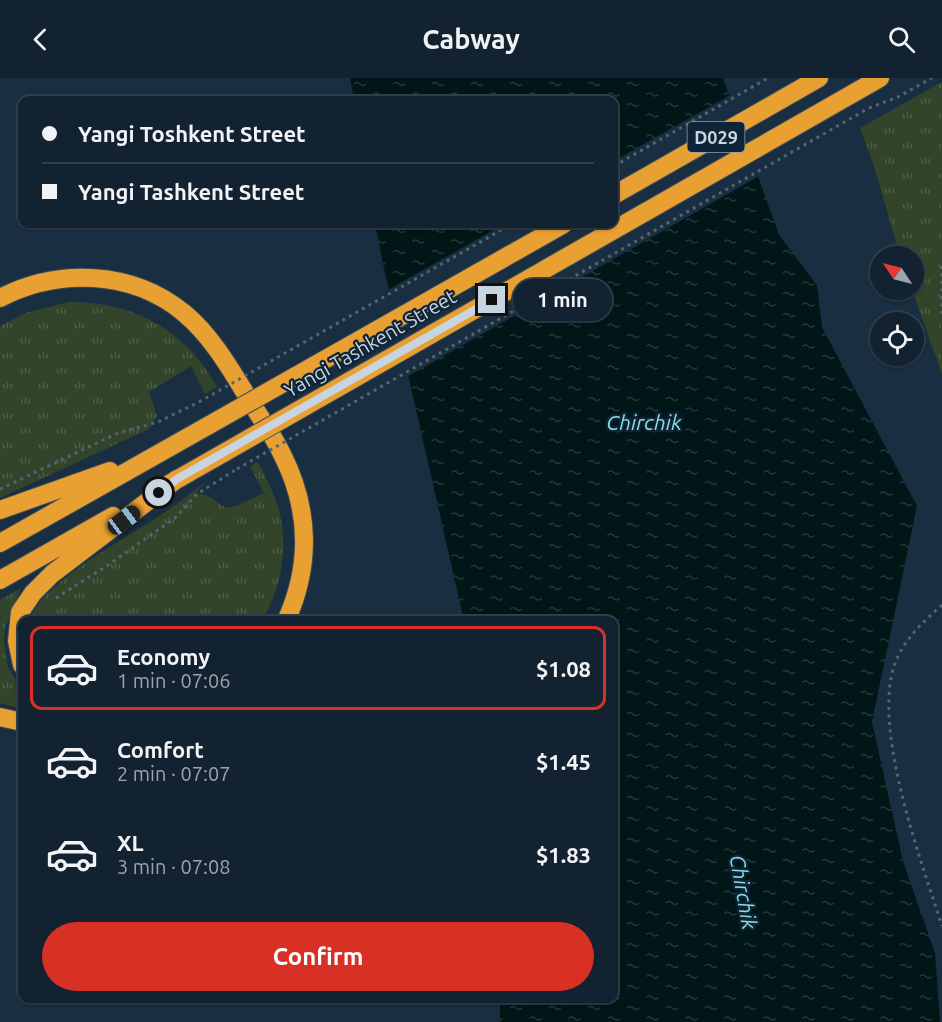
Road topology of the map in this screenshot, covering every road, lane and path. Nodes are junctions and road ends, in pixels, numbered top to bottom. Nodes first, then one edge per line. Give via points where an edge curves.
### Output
1 (768, 78) edge
2 (819, 78) edge
3 (880, 78) edge
4 (932, 78) edge
5 (618, 164) edge
6 (618, 193) edge
7 (505, 228) edge
8 (557, 228) edge
9 (617, 228) edge
10 (618, 228) edge
11 (942, 266) edge
12 (0, 298) edge
13 (942, 315) edge
14 (159, 453) junction
15 (177, 479) junction
16 (0, 489) edge
17 (0, 510) edge
18 (0, 543) edge
19 (0, 580) edge
20 (52, 600) dead end
21 (942, 605) edge
22 (20, 616) edge
23 (288, 616) edge
24 (0, 717) edge
25 (18, 721) edge
26 (942, 926) edge

1 - 5 path
2 - 6 highway, D029
3 - 10 highway, Yangi Tashkent Street / D029, bridge
4 - 20 path, bridge via 869,108 237,469 198,494 176,518
7 - 16 path, bridge via 199,402 158,422 118,433
8 - 14 highway, Yangi Tashkent Street, bridge
9 - 15 highway, Yangi Tashkent Street / D029, bridge
11 - 13 path
12 - 23 highway via 49,280 95,277 150,293 184,313 200,328 228,365 283,455 293,480 304,532 304,558
14 - 17 highway
14 - 18 highway, Yangi Tashkent Street
15 - 19 highway, D029
15 - 22 highway via 52,574 33,593
21 - 26 path via 916,628 895,665 889,694 890,731 904,804
24 - 25 highway

